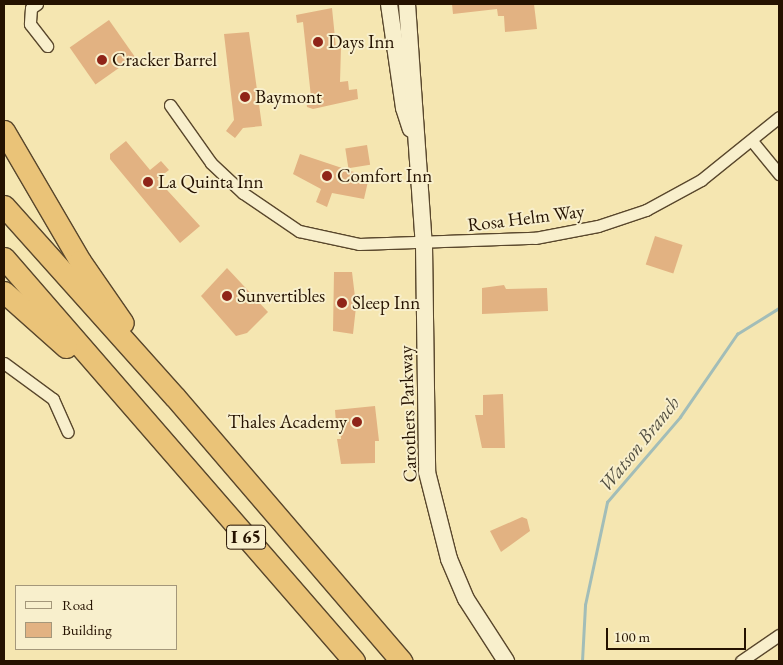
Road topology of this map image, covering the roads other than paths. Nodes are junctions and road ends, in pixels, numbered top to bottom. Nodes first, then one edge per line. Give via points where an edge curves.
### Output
1 (37, 4) edge
2 (389, 4) edge
3 (407, 4) edge
4 (47, 46) dead end
5 (170, 105) dead end
6 (779, 117) edge
7 (4, 131) edge
8 (752, 141) junction
9 (418, 148) junction
10 (779, 174) edge
11 (4, 206) edge
12 (424, 245) junction
13 (4, 258) edge
14 (4, 292) edge
15 (4, 363) edge
16 (175, 396) junction
17 (138, 412) junction
18 (68, 432) dead end
19 (779, 635) edge
20 (354, 661) edge
21 (401, 661) edge
22 (506, 661) edge
23 (741, 661) edge

1 - 4 street via 31,8 30,24
2 - 9 main road, Carothers Parkway via 404,108
3 - 9 main road, Carothers Parkway
5 - 12 street, Rosa Helm Way via 211,163 243,193 299,231 358,244
6 - 8 street, Rosa Helm Way
7 - 16 highway via 80,261
8 - 10 street
8 - 12 street, Rosa Helm Way via 693,184 646,210 598,226 535,238
9 - 12 main road, Carothers Parkway
11 - 16 highway, I 65
12 - 22 main road, Carothers Parkway via 427,472 437,526 466,599
13 - 17 highway, I 65
14 - 17 highway
15 - 18 street via 53,400
16 - 21 highway, I 65
17 - 20 highway, I 65
19 - 23 street

